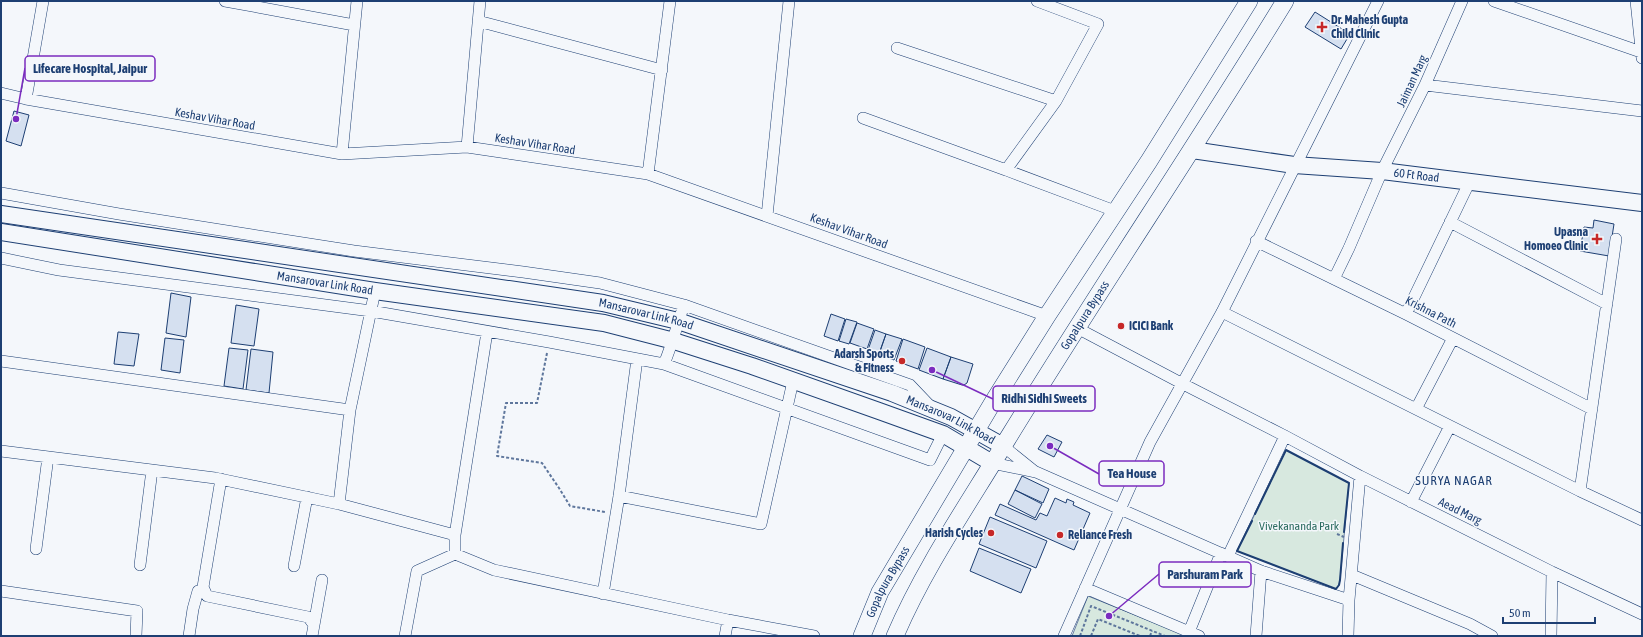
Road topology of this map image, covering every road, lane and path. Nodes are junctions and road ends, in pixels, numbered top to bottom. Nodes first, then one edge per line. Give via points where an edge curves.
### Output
1 (43, 1) edge
2 (225, 1) edge
3 (356, 1) edge
4 (480, 1) edge
5 (670, 1) edge
6 (789, 1) edge
7 (1038, 1) edge
8 (1249, 1) edge
9 (1285, 1) edge
10 (1378, 1) edge
11 (1462, 1) edge
12 (1494, 1) edge
13 (1636, 1) edge
14 (239, 2) edge
15 (478, 21) junction
16 (354, 25) junction
17 (897, 48) dead end
18 (1642, 55) edge
19 (662, 70) junction
20 (1425, 85) junction
21 (1, 93) edge
22 (26, 99) junction
23 (1056, 101) junction
24 (1642, 111) edge
25 (863, 118) dead end
26 (467, 147) junction
27 (1192, 150) junction
28 (342, 154) junction
29 (1294, 165) junction
30 (1006, 170) junction
31 (1382, 171) junction
32 (648, 174) junction
33 (1470, 181) junction
34 (1, 193) edge
35 (1642, 203) edge
36 (1114, 212) junction
37 (1, 214) edge
38 (767, 216) junction
39 (1450, 222) junction
40 (1, 232) edge
41 (1616, 239) dead end
42 (1256, 242) junction
43 (1, 258) edge
44 (352, 258) junction
45 (1334, 279) junction
46 (375, 291) junction
47 (1607, 304) junction
48 (684, 305) junction
49 (371, 311) junction
50 (1222, 312) junction
51 (1406, 314) junction
52 (1047, 316) junction
53 (678, 321) junction
54 (1077, 328) junction
55 (487, 332) junction
56 (1453, 338) junction
57 (674, 340) junction
58 (549, 342) junction
59 (637, 359) junction
60 (1, 361) edge
61 (664, 364) junction
62 (793, 380) junction
63 (1183, 384) junction
64 (785, 408) junction
65 (1416, 409) junction
66 (1592, 409) junction
67 (350, 410) junction
68 (933, 410) junction
69 (1450, 426) junction
70 (976, 431) junction
71 (943, 434) junction
72 (1285, 436) junction
73 (1003, 446) junction
74 (966, 447) junction
75 (1, 451) edge
76 (48, 457) junction
77 (992, 463) junction
78 (152, 470) junction
79 (1036, 472) junction
80 (1360, 476) junction
81 (221, 479) junction
82 (1580, 491) junction
83 (619, 496) junction
84 (307, 497) junction
85 (1410, 502) junction
86 (339, 504) junction
87 (1120, 510) junction
88 (616, 513) junction
89 (1642, 520) edge
90 (455, 535) junction
91 (36, 549) dead end
92 (455, 554) junction
93 (1224, 555) junction
94 (140, 565) dead end
95 (294, 566) dead end
96 (1262, 571) junction
97 (1552, 572) junction
98 (1352, 575) junction
99 (322, 580) dead end
100 (1085, 588) junction
101 (1, 591) edge
102 (198, 591) dead end
103 (603, 594) junction
104 (1349, 600) junction
105 (1642, 614) edge
106 (728, 620) junction
107 (1470, 624) junction
108 (313, 631) edge
109 (1152, 631) junction
110 (1194, 634) edge
111 (136, 636) edge
112 (189, 636) edge
113 (405, 636) edge
114 (725, 636) edge
115 (814, 636) edge
116 (862, 636) edge
117 (895, 636) edge
118 (1064, 636) edge
119 (1080, 636) edge
120 (1091, 636) edge
121 (1140, 636) edge
122 (1150, 636) edge
123 (1165, 636) edge
124 (1256, 636) edge
125 (1348, 636) edge
126 (1469, 636) edge
127 (1492, 636) edge
128 (1551, 636) edge

1 - 22 street
2 - 14 street
3 - 16 street
4 - 15 street
5 - 19 street
6 - 38 street
7 - 23 street via 1098,24
8 - 36 main road, Gopalpura Bypass via 1149,162
9 - 27 main road, Gopalpura Bypass
10 - 29 street
11 - 20 street, Jaiman Marg
12 - 18 street
13 - 18 street
14 - 16 street
15 - 19 street
15 - 26 street
16 - 28 street
17 - 23 street
19 - 32 street
20 - 24 street
20 - 31 street, Jaiman Marg
21 - 22 street, Keshav Vihar Road
22 - 28 street, Keshav Vihar Road
23 - 30 street
25 - 30 street
26 - 28 street, Keshav Vihar Road
26 - 32 street, Keshav Vihar Road
27 - 29 street, 60 Ft Road
27 - 54 main road, Gopalpura Bypass
29 - 31 street, 60 Ft Road
29 - 42 street
30 - 36 street
31 - 33 street, 60 Ft Road
31 - 45 street, Jaiman Marg via 1350,248
32 - 38 street, Keshav Vihar Road
33 - 35 street, 60 Ft Road
33 - 39 street
34 - 44 street
36 - 52 main road, Gopalpura Bypass
37 - 44 street, Mansarovar Link Road via 237,250
38 - 52 street, Keshav Vihar Road
39 - 47 street
39 - 51 street
40 - 46 street, Mansarovar Link Road
41 - 47 street
42 - 45 street, Krishna Path
42 - 50 street
43 - 49 street via 58,270
44 - 48 street via 523,272 600,283
44 - 53 street, Mansarovar Link Road via 603,303
45 - 51 street, Krishna Path
46 - 49 street
46 - 57 street, Mansarovar Link Road via 604,323
47 - 66 street
48 - 53 street
48 - 68 street via 910,385
49 - 55 street
49 - 67 street
50 - 63 street
50 - 65 street
51 - 56 street, Krishna Path
52 - 70 main road, Gopalpura Bypass
53 - 57 street
53 - 68 street, Mansarovar Link Road via 892,393
54 - 63 street, Aead Marg
54 - 73 main road, Gopalpura Bypass
55 - 58 street
55 - 90 street
56 - 65 street
56 - 66 street, Krishna Path
57 - 61 street
57 - 62 street, Mansarovar Link Road
58 - 59 street
58 - 88 path via 537,403 506,402 497,456 542,463 570,506
59 - 61 street
59 - 83 street
60 - 67 street
61 - 64 street
62 - 64 street
62 - 71 street, Mansarovar Link Road
63 - 72 street, Aead Marg
63 - 87 street via 1150,442
64 - 71 street via 930,460
64 - 83 street via 761,524
65 - 69 street
66 - 82 street
67 - 86 street
68 - 70 street, Mansarovar Link Road
69 - 82 street
69 - 85 street
70 - 73 street, Mansarovar Link Road
70 - 74 main road, Gopalpura Bypass
71 - 74 street, Mansarovar Link Road
72 - 80 street, Aead Marg
72 - 93 street
73 - 77 main road, Gopalpura Bypass
73 - 79 street, Mansarovar Link Road
74 - 77 street, Mansarovar Link Road
74 - 116 main road, Gopalpura Bypass via 880,592
75 - 76 street
76 - 78 street
76 - 91 street
77 - 79 street, Mansarovar Link Road
77 - 117 main road, Gopalpura Bypass via 940,548
78 - 81 street
78 - 94 street
79 - 87 street
80 - 85 street, Aead Marg
80 - 98 street
81 - 84 street
81 - 108 street via 203,587 207,596 308,617
82 - 89 street
83 - 88 street
84 - 86 street
84 - 95 street
85 - 97 street, Aead Marg
86 - 90 street
87 - 93 street
87 - 100 street
88 - 103 street
90 - 92 street
92 - 103 street via 494,570
92 - 113 street via 417,571
93 - 96 street
93 - 110 street
96 - 104 street
96 - 124 street
97 - 105 street, Aead Marg
97 - 128 street
98 - 104 street
98 - 107 street
99 - 108 street
100 - 110 street
100 - 118 street
101 - 111 street via 137,611
102 - 112 street
103 - 106 street
104 - 125 street
106 - 114 street
106 - 115 street
107 - 126 street
107 - 127 street
109 - 119 path via 1091,606
109 - 122 path
109 - 123 path
120 - 121 path via 1098,619

